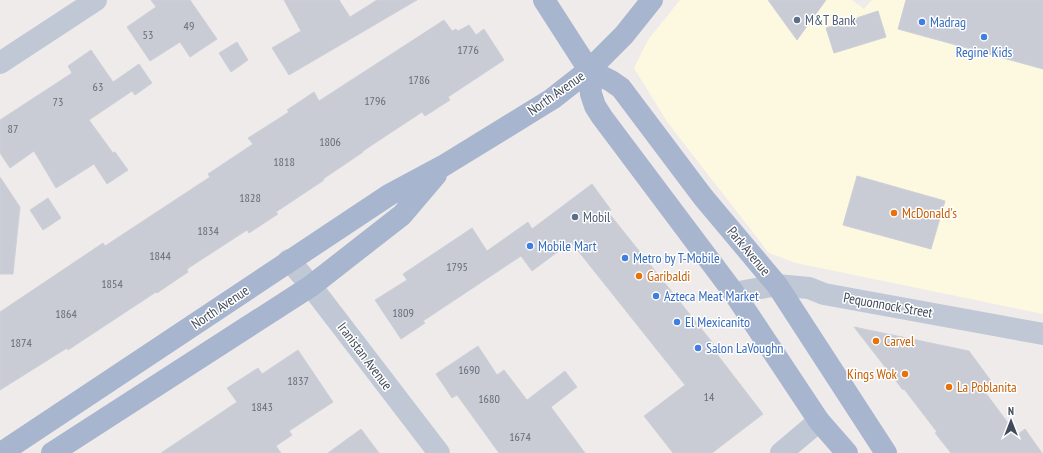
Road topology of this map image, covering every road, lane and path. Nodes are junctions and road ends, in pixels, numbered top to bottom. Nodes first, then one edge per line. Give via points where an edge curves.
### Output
1 (96, 0) edge
2 (544, 0) edge
3 (652, 0) edge
4 (0, 63) edge
5 (589, 70) junction
6 (443, 166) junction
7 (289, 260) junction
8 (777, 285) junction
9 (311, 286) junction
10 (734, 292) junction
11 (1043, 334) edge
12 (819, 421) junction
13 (1, 453) edge
14 (52, 453) edge
15 (439, 453) edge
16 (781, 453) edge
17 (847, 453) edge
18 (886, 453) edge

1 - 4 street
2 - 5 main road
3 - 5 main road, North Avenue via 624,35
5 - 6 main road, North Avenue via 552,99
5 - 8 main road, Park Avenue via 621,88 703,197
5 - 10 main road via 591,94 602,117
6 - 7 main road, North Avenue via 389,195
6 - 9 main road, North Avenue via 402,216
7 - 9 street, Iranistan Avenue
7 - 13 main road, North Avenue
8 - 10 street, Pequonnock Street
8 - 11 street, Pequonnock Street via 809,288 824,294
8 - 18 main road, Park Avenue
9 - 14 main road, North Avenue
9 - 15 street, Iranistan Avenue
10 - 12 main road
12 - 16 street
12 - 17 main road

